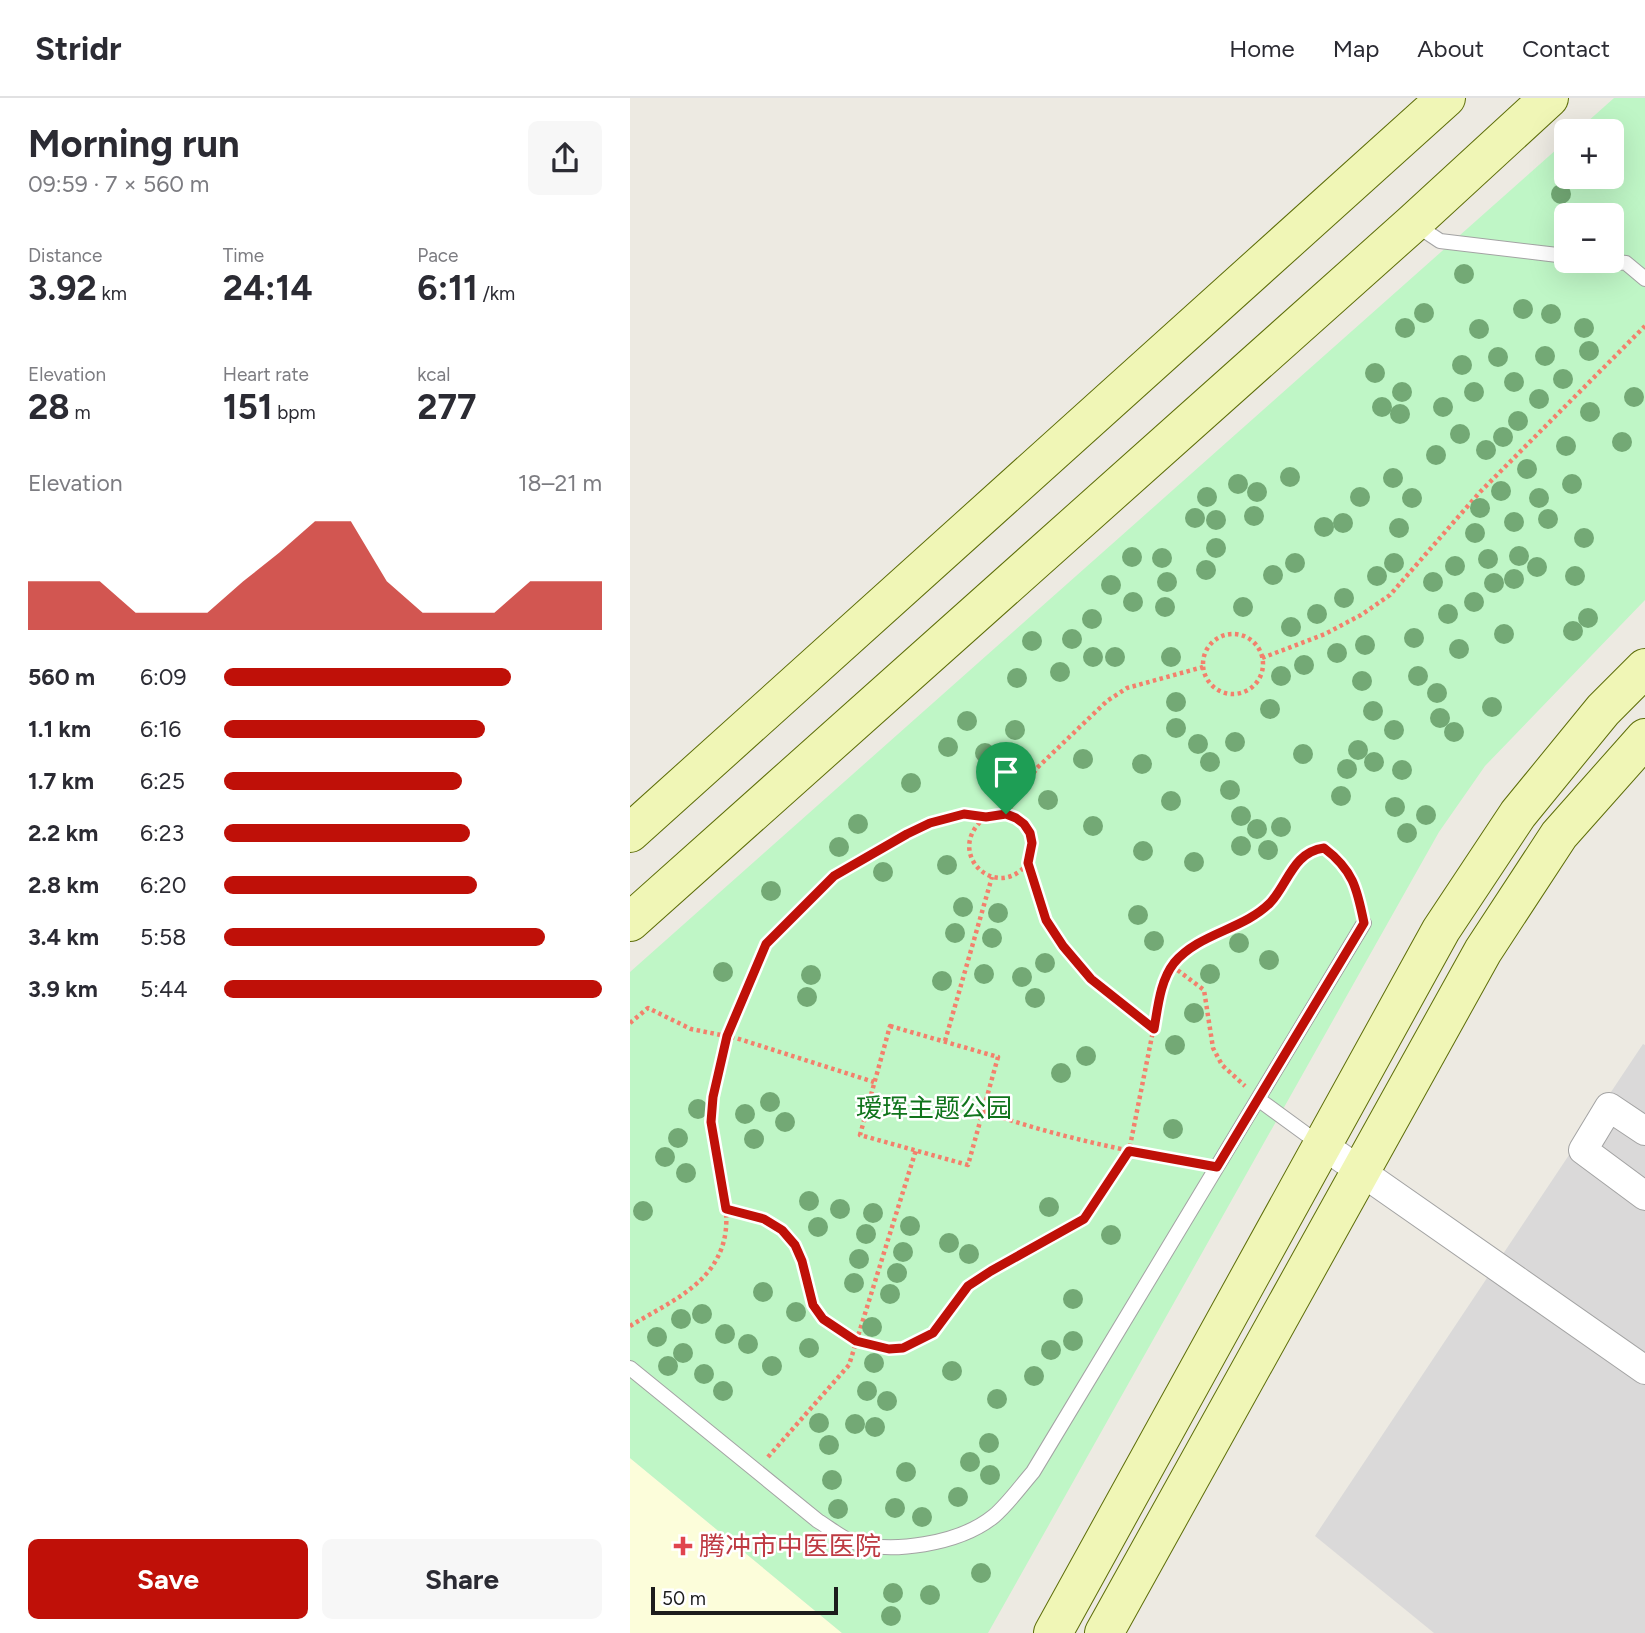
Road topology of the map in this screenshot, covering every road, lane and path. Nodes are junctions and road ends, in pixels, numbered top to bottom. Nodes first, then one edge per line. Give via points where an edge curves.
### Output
1 (1446, 98) edge
2 (1549, 98) edge
3 (1413, 223) junction
4 (1554, 255) edge
5 (1624, 263) edge
6 (1645, 279) edge
7 (1645, 326) edge
8 (1262, 658) junction
9 (1203, 667) junction
10 (1645, 668) edge
11 (1645, 738) edge
12 (1006, 814) junction
13 (986, 817) junction
14 (630, 833) edge
15 (1028, 863) junction
16 (992, 877) junction
17 (630, 922) edge
18 (1364, 923) joint
19 (1172, 966) junction
20 (630, 1023) edge
21 (1154, 1029) junction
22 (727, 1036) junction
23 (944, 1041) junction
24 (874, 1082) junction
25 (1258, 1099) junction
26 (983, 1110) junction
27 (1645, 1131) edge
28 (1323, 1145) junction
29 (916, 1150) junction
30 (1129, 1151) junction
31 (1217, 1167) junction
32 (1361, 1171) junction
33 (1645, 1196) edge
34 (726, 1209) junction
35 (630, 1326) edge
36 (856, 1341) junction
37 (630, 1368) edge
38 (1645, 1370) edge
39 (756, 1471) junction
40 (1052, 1633) edge
41 (1104, 1633) edge

1 - 14 main road
2 - 3 main road
3 - 4 lane via 1440,241
3 - 17 main road
5 - 6 lane
7 - 8 path via 1480,492 1390,595 1325,634
8 - 9 path via 1252,641 1223,635 1207,648
8 - 9 path via 1259,677 1247,691 1237,694 1211,684
9 - 12 path via 1127,688 1107,701 1037,768
10 - 28 main road via 1603,710 1518,814 1441,930
11 - 32 main road via 1559,835 1483,951
12 - 13 path
12 - 15 path via 1030,833
13 - 16 path via 971,833 970,854 974,864
13 - 22 path via 964,814 930,823 834,876 766,944
15 - 16 path via 1012,876
15 - 21 path via 1046,920 1063,946 1091,979
16 - 23 path
18 - 19 path via 1358,891 1342,861 1324,848 1313,849 1296,863 1270,902 1185,950
18 - 25 lane
19 - 21 path via 1162,986
19 - 25 path via 1204,990 1213,1048 1222,1065
20 - 22 path via 648,1008 691,1029
21 - 30 path
22 - 24 path
22 - 34 path via 711,1122
23 - 24 path via 890,1026
23 - 26 path via 998,1057
24 - 29 path via 860,1135
25 - 28 lane
25 - 31 lane
26 - 29 path via 968,1165
26 - 30 path
27 - 33 street via 1609,1107 1583,1150
28 - 32 street
28 - 40 main road
29 - 36 path
30 - 31 path
30 - 36 path via 1084,1219 968,1286 933,1333 903,1348
31 - 39 lane via 1033,1472 993,1517 933,1543 870,1546 847,1540 818,1521
32 - 38 street
32 - 41 main road
34 - 35 path via 722,1246 709,1270 691,1289
34 - 36 path via 764,1219 782,1230 802,1261 813,1305 823,1319
36 - 39 path via 849,1365
37 - 39 lane

